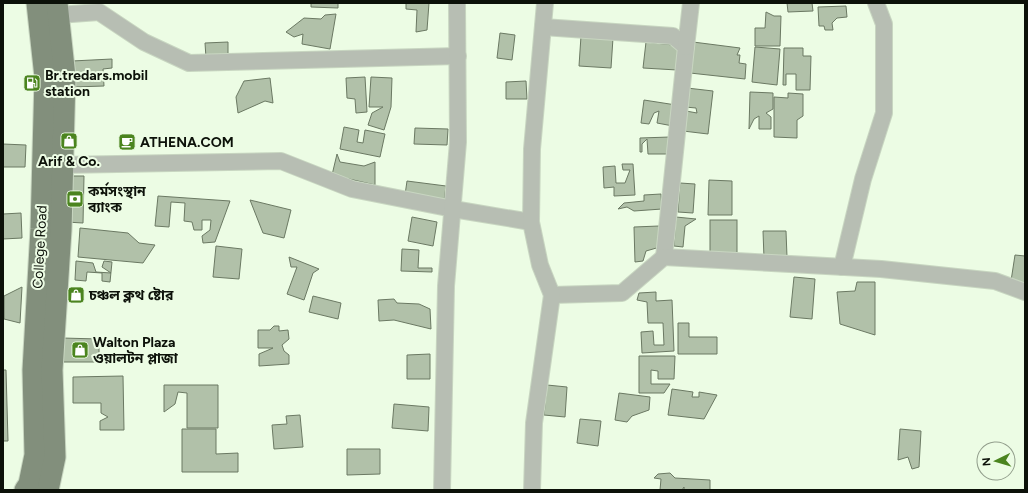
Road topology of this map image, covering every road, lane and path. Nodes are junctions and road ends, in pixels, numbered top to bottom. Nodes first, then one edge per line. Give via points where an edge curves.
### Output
1 (37, 3) edge
2 (457, 3) edge
3 (545, 3) edge
4 (690, 3) edge
5 (876, 3) edge
6 (57, 9) edge
7 (543, 27) junction
8 (686, 47) junction
9 (458, 56) junction
10 (62, 165) junction
11 (453, 209) junction
12 (531, 222) junction
13 (664, 257) junction
14 (842, 267) junction
15 (1025, 292) edge
16 (552, 295) junction
17 (25, 490) edge
18 (48, 490) edge
19 (442, 490) edge
20 (532, 490) edge

1 - 17 main road, College Road via 45,77 41,229 33,370 35,455 29,484
2 - 9 street
3 - 7 street
4 - 8 street
5 - 14 street via 884,24 884,113 863,179
6 - 9 street via 99,12 144,42 189,63
6 - 10 main road, College Road via 64,77
7 - 8 street via 673,36
7 - 12 street via 532,149
8 - 13 street
9 - 11 street via 458,142
10 - 11 street via 281,161 352,189
10 - 18 main road, College Road via 61,230 52,370 54,456
11 - 12 street
11 - 19 street via 446,286
12 - 16 street via 540,266
13 - 14 street
13 - 16 street via 622,293
14 - 15 street via 995,281
16 - 20 street via 534,424

